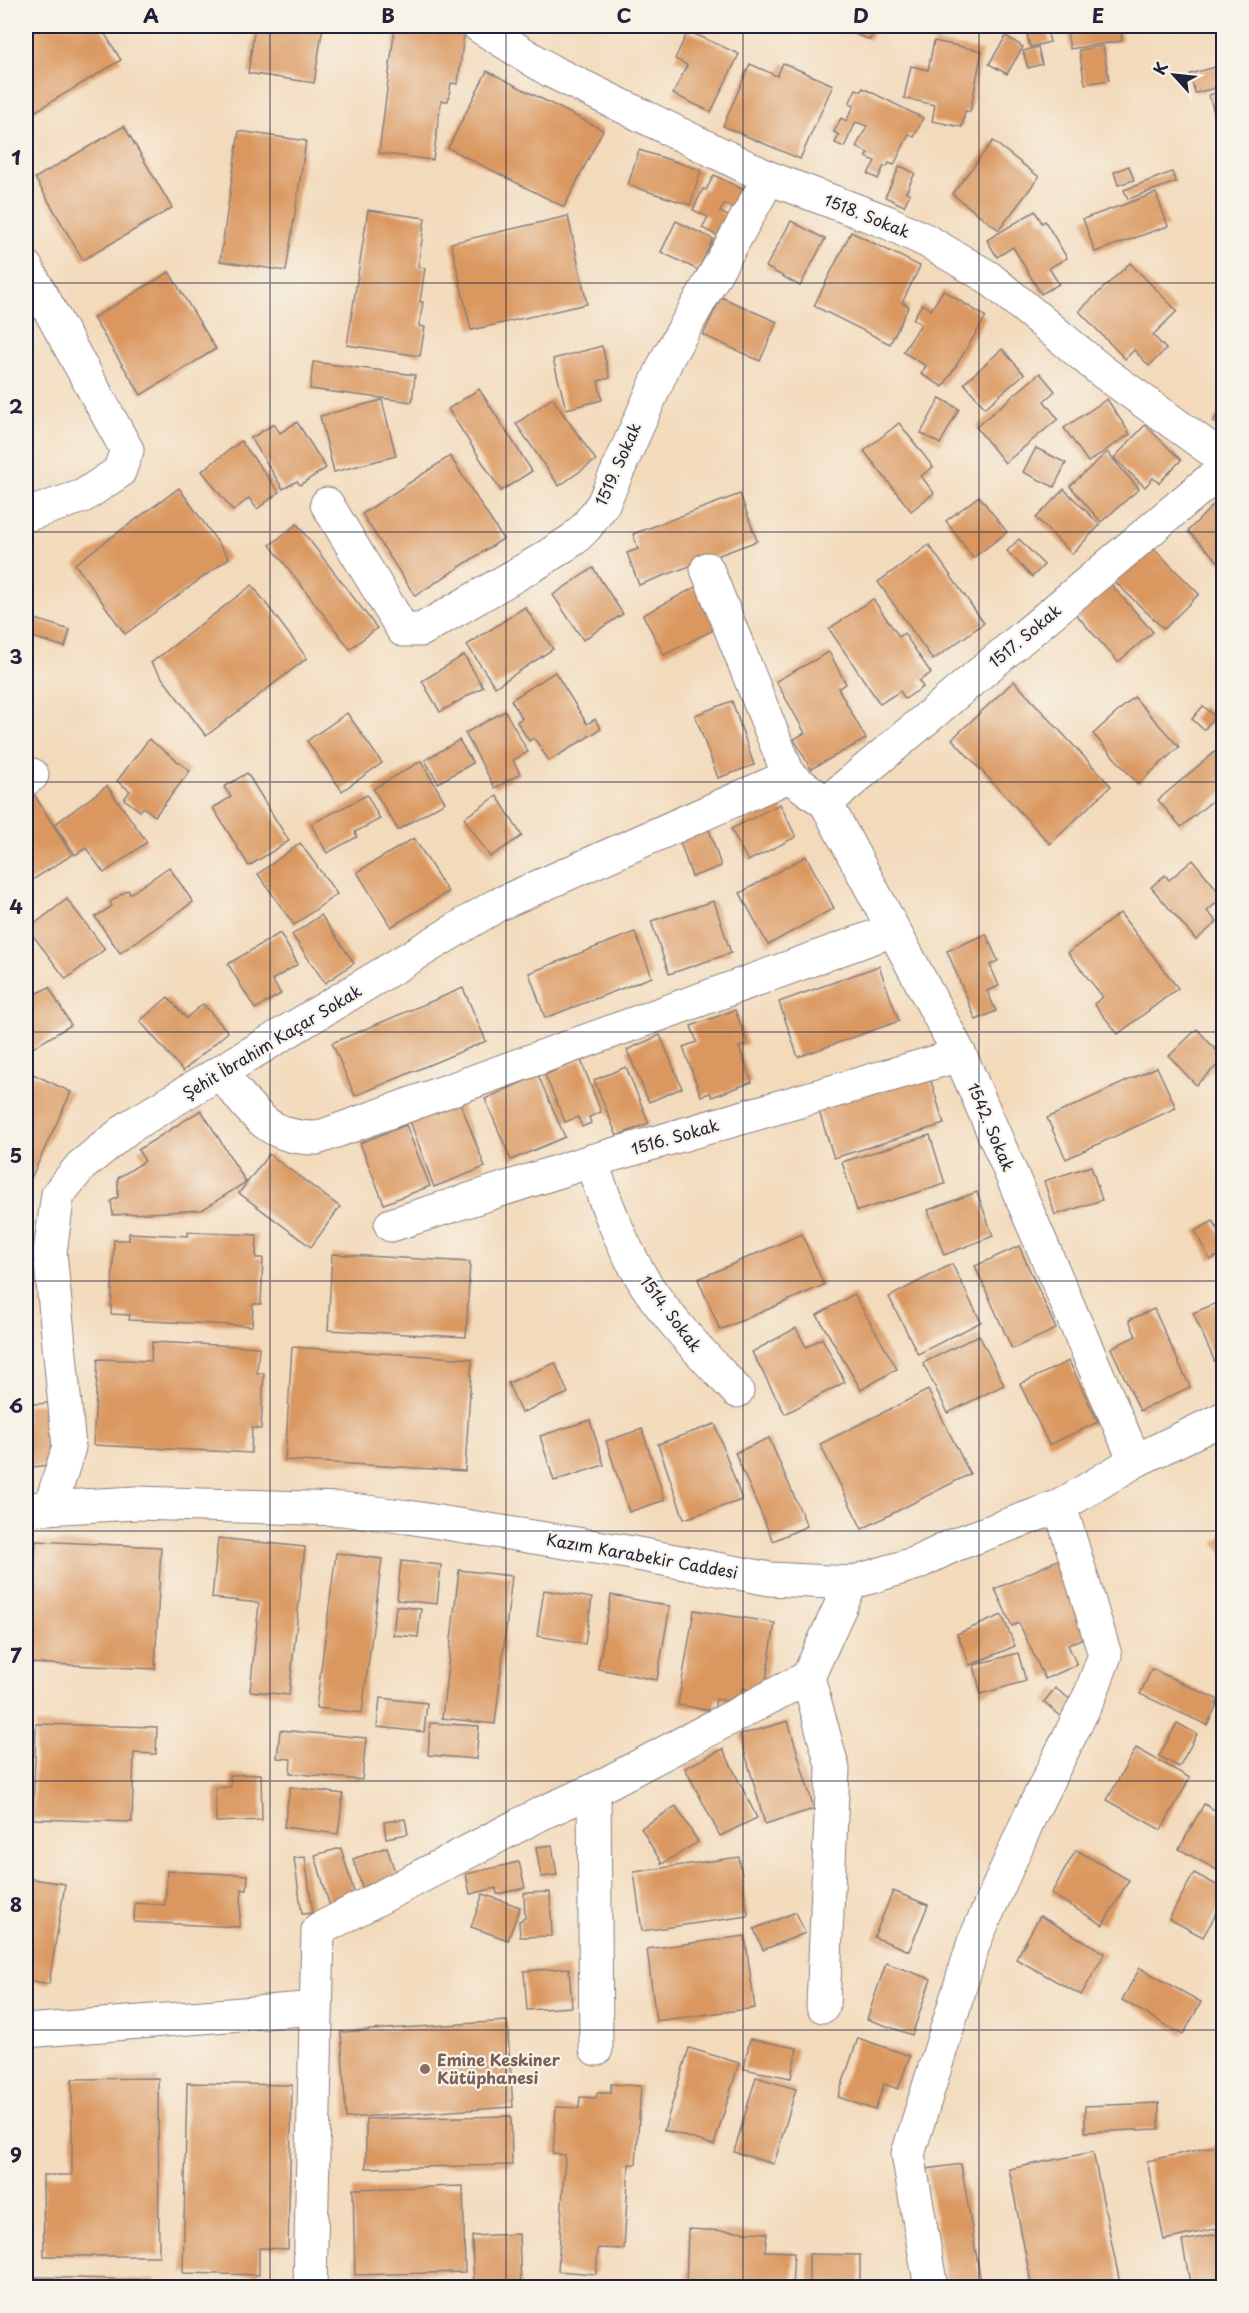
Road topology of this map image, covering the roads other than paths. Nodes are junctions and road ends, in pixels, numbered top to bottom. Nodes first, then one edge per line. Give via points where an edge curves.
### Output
1 (479, 26) edge
2 (769, 178) junction
3 (26, 267) edge
4 (1224, 459) edge
5 (1224, 468) edge
6 (327, 504) dead end
7 (26, 515) edge
8 (706, 569) dead end
9 (789, 776) junction
10 (826, 803) junction
11 (893, 930) junction
12 (960, 1055) junction
13 (221, 1074) junction
14 (591, 1161) junction
15 (392, 1225) dead end
16 (737, 1391) dead end
17 (1224, 1418) edge
18 (1135, 1461) junction
19 (1060, 1506) junction
20 (38, 1509) edge
21 (851, 1583) junction
22 (808, 1677) junction
23 (594, 1790) junction
24 (823, 2006) dead end
25 (316, 2008) junction
26 (26, 2031) edge
27 (596, 2049) dead end
28 (310, 2288) edge
29 (931, 2288) edge

1 - 2 street, 1518. Sokak via 551,71
2 - 4 street, 1518. Sokak via 887,222 988,277 1121,386
2 - 6 street, 1519. Sokak via 667,359 603,504 573,539 421,630 403,630
3 - 7 street via 127,450 119,472 83,496
5 - 10 street, 1517. Sokak
8 - 9 street
9 - 10 street
9 - 13 street, Şehit İbrahim Kaçar Sokak via 497,905
10 - 11 street, 1542. Sokak
11 - 12 street, 1542. Sokak
11 - 13 street via 317,1138 295,1138 268,1127
12 - 14 street, 1516. Sokak
12 - 18 street, 1542. Sokak
13 - 20 street, Şehit İbrahim Kaçar Sokak via 129,1127 81,1166 58,1194 50,1252 69,1447
14 - 15 street, 1516. Sokak
14 - 16 street, 1514. Sokak via 610,1213 645,1283
17 - 18 street, Kazım Karabekir Caddesi
18 - 19 street, Kazım Karabekir Caddesi
19 - 21 street, Kazım Karabekir Caddesi via 916,1563
19 - 29 street via 1105,1655 1091,1694 1030,1816 974,1942 908,2154
20 - 21 street, Kazım Karabekir Caddesi via 136,1503 343,1509 627,1551 770,1579
21 - 22 street
22 - 23 street
22 - 24 street via 833,1769
23 - 25 street via 542,1813 318,1930
23 - 27 street
25 - 26 street
25 - 28 street

